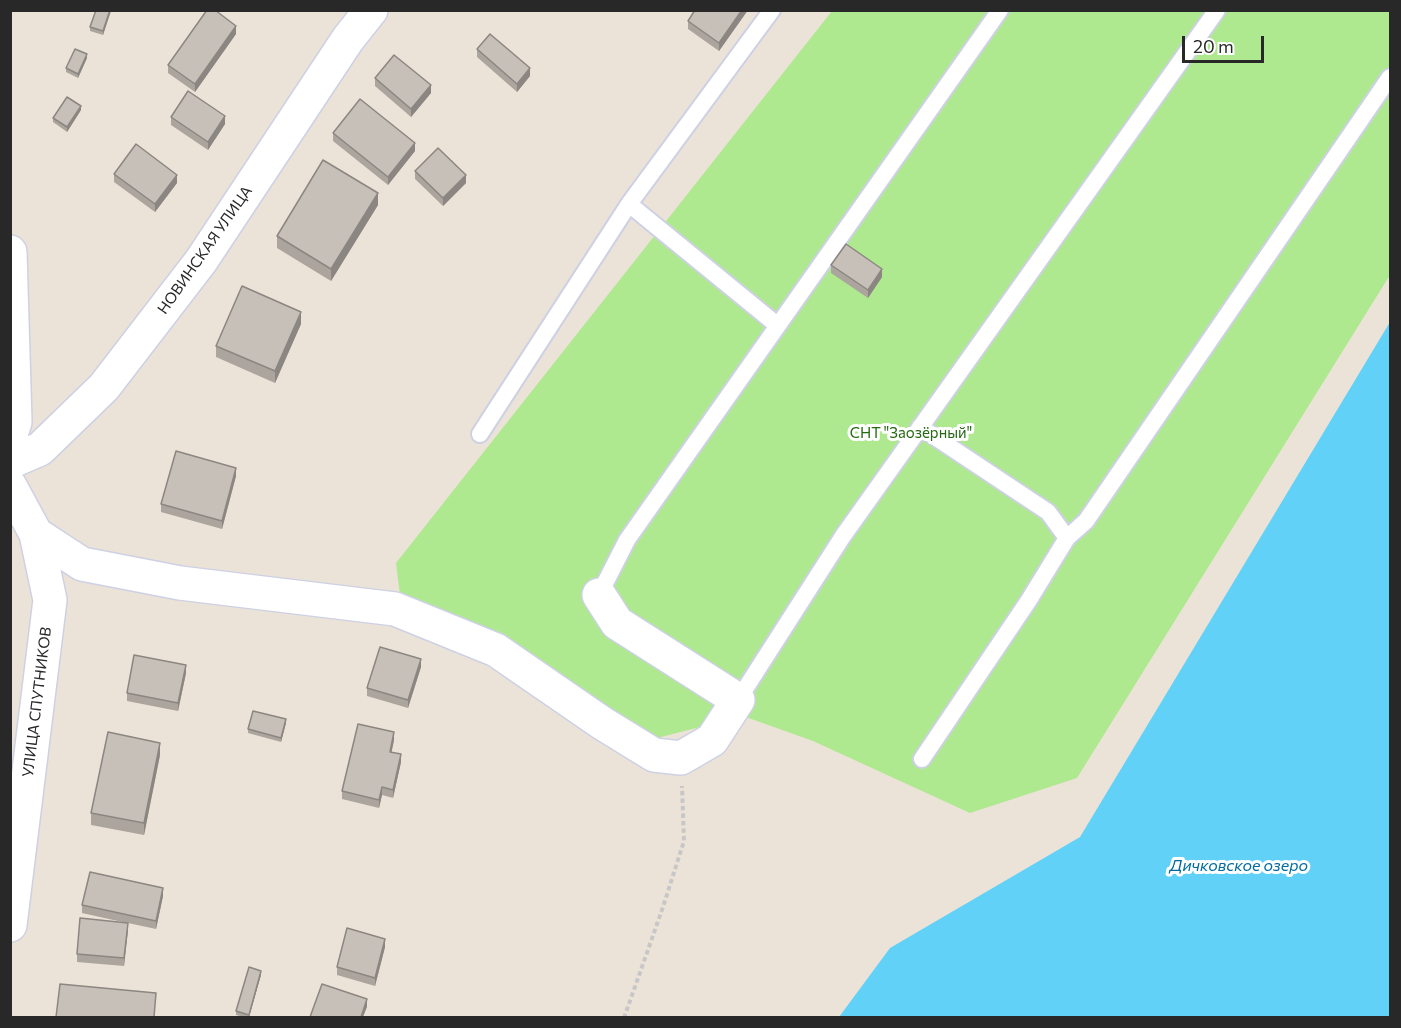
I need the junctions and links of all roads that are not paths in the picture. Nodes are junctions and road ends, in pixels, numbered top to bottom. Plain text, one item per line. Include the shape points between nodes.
1 (371, 10) edge
2 (772, 10) edge
3 (1000, 10) edge
4 (1217, 10) edge
5 (1390, 77) edge
6 (629, 204) junction
7 (10, 252) edge
8 (777, 325) junction
9 (920, 427) junction
10 (480, 435) dead end
11 (10, 437) edge
12 (10, 462) edge
13 (10, 486) edge
14 (36, 534) junction
15 (1067, 538) junction
16 (599, 595) joint
17 (738, 700) junction
18 (922, 759) dead end
19 (10, 925) edge

1 - 12 street, НОВИНСКАЯ УЛИЦА via 201,261 104,387 40,448
2 - 6 lane
3 - 8 lane
4 - 9 lane
5 - 15 lane via 1086,521
6 - 8 lane
6 - 10 lane
7 - 11 street via 15,422
8 - 16 lane via 627,540
9 - 15 lane via 1048,512
9 - 17 lane via 843,536
13 - 14 street, УЛИЦА СПУТНИКОВ
14 - 17 street via 82,564 180,583 394,609 496,650 654,755 681,758 712,740
14 - 19 street, УЛИЦА СПУТНИКОВ via 50,600
15 - 18 lane
16 - 17 street via 617,623

